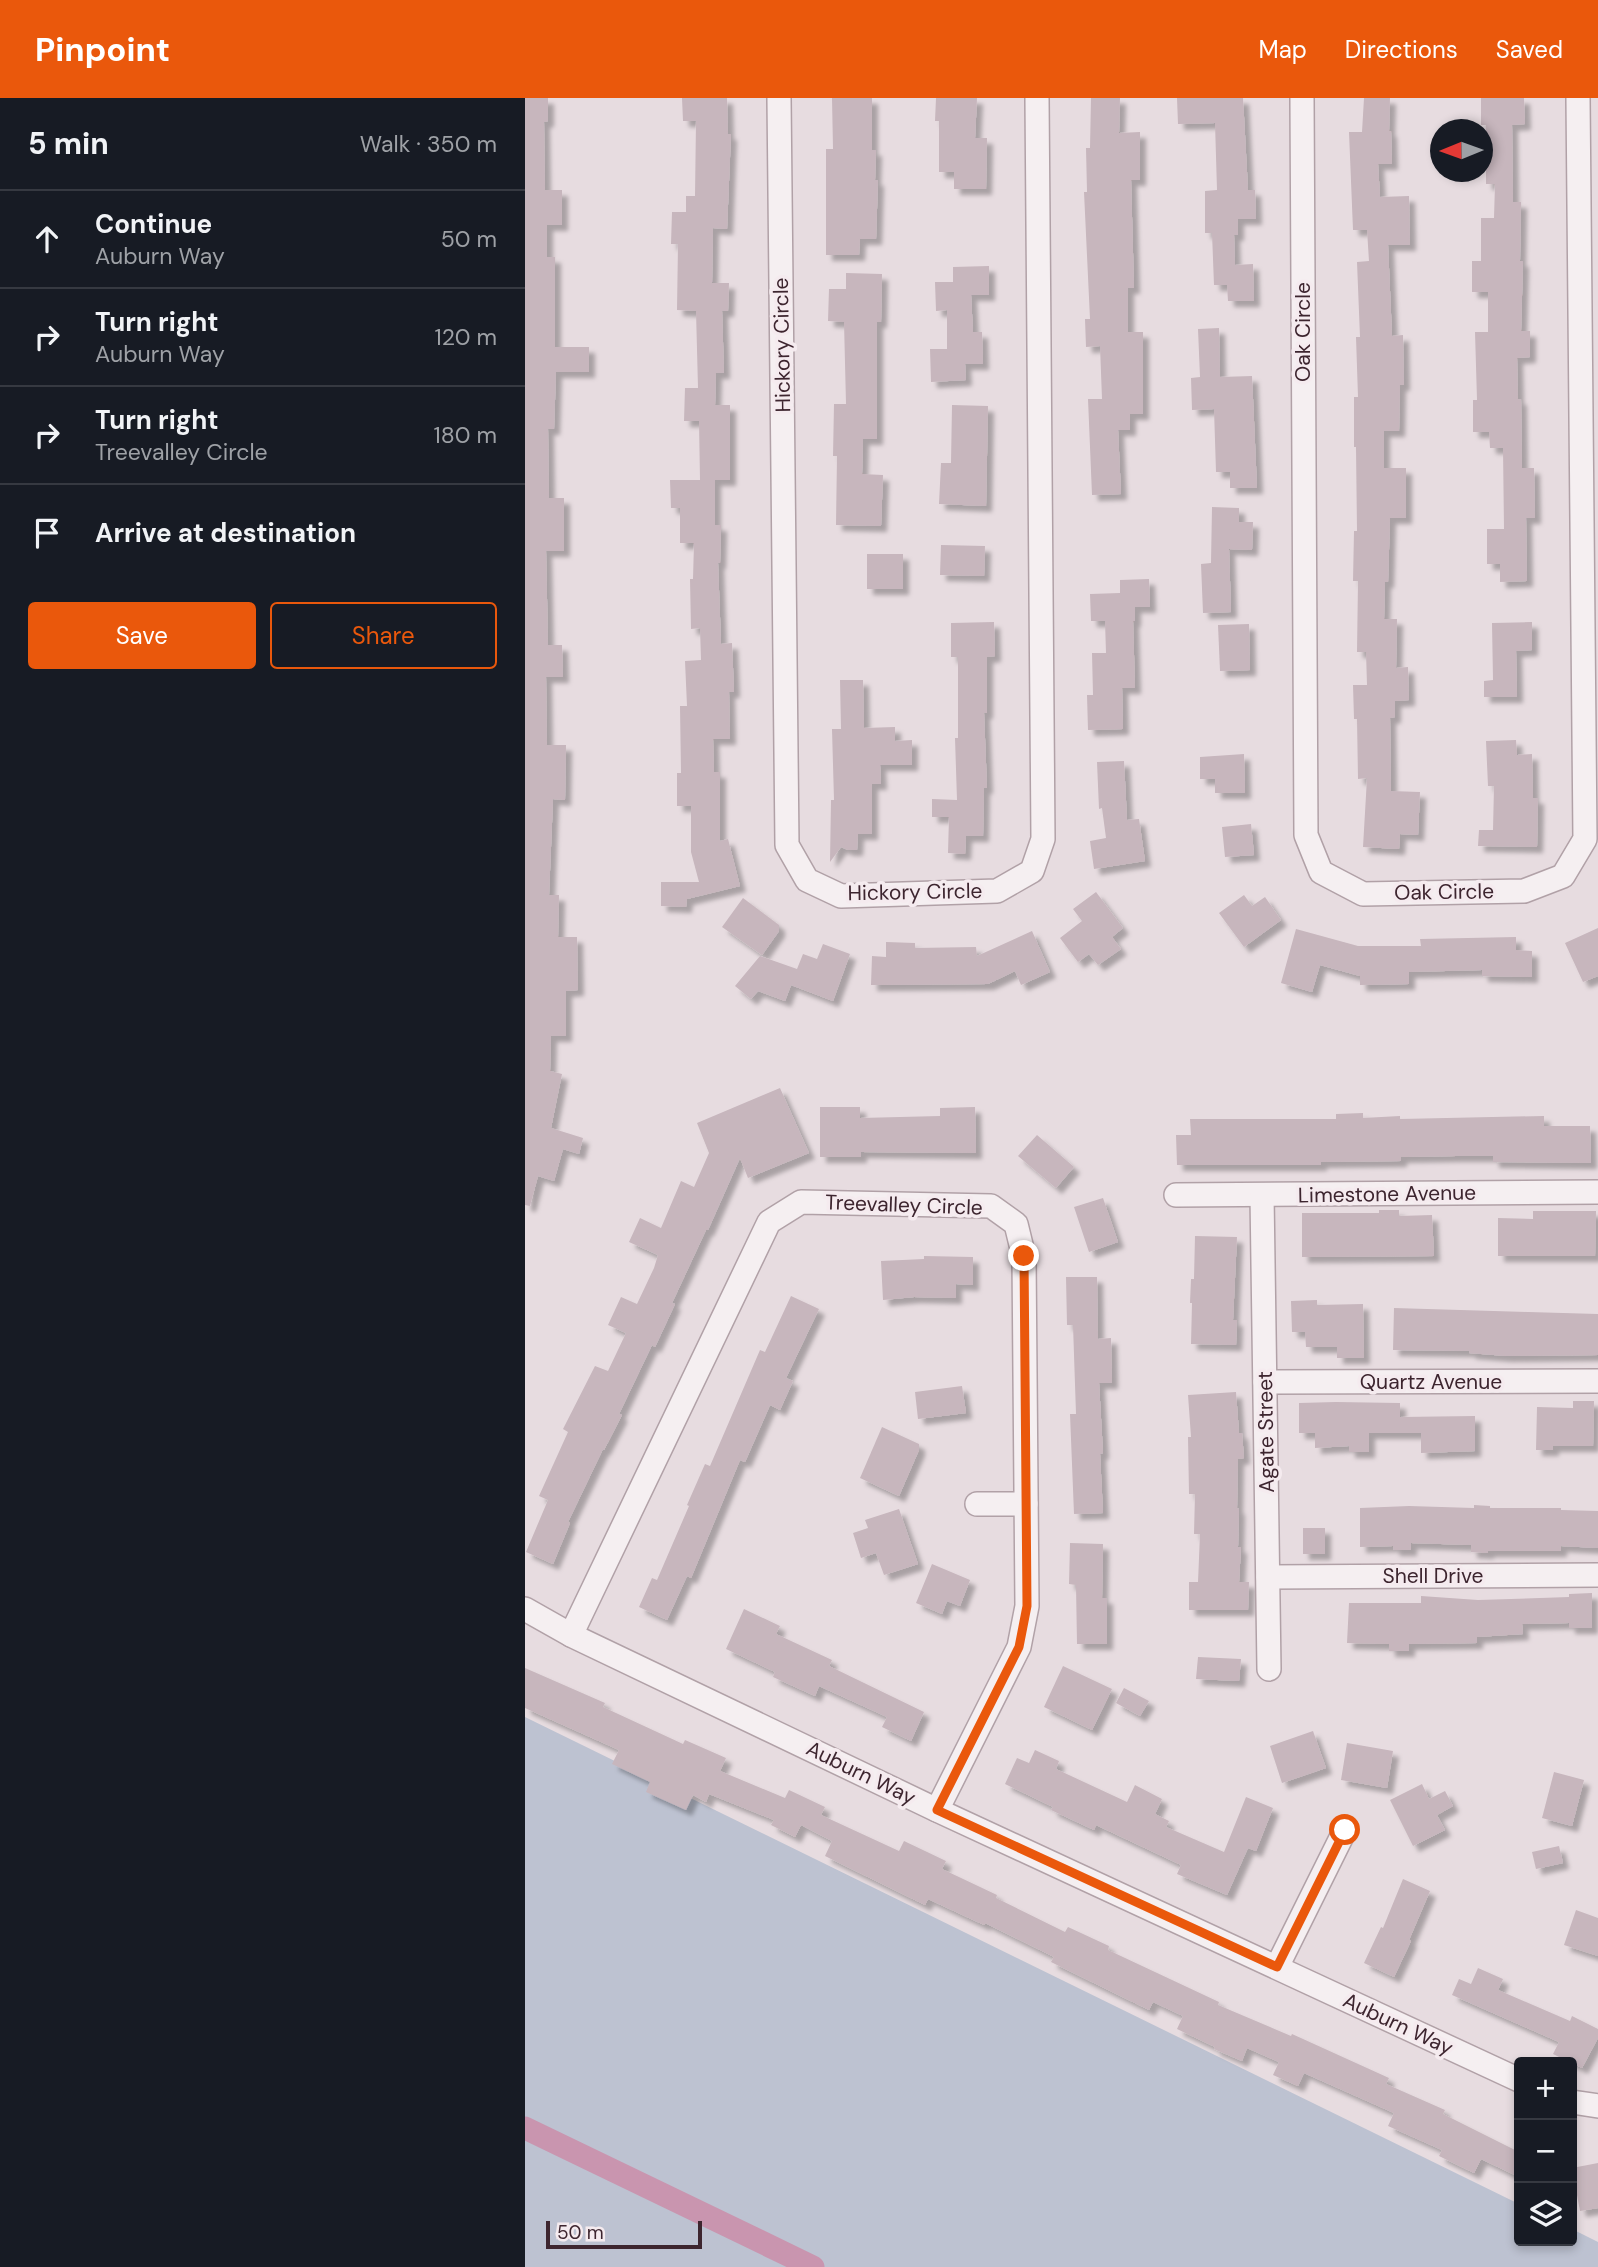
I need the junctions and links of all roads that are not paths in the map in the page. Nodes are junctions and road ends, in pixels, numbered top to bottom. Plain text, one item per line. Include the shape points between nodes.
1 (779, 98) edge
2 (1037, 98) edge
3 (1302, 98) edge
4 (1578, 98) edge
5 (1598, 1192) edge
6 (1176, 1195) dead end
7 (1262, 1195) junction
8 (1598, 1381) edge
9 (1265, 1382) junction
10 (977, 1504) dead end
11 (1026, 1504) junction
12 (1598, 1575) edge
13 (1268, 1577) junction
14 (525, 1609) edge
15 (571, 1635) junction
16 (1269, 1669) dead end
17 (937, 1810) junction
18 (1345, 1830) dead end
19 (1277, 1967) junction
20 (1514, 2078) edge
21 (1577, 2103) edge
22 (1598, 2106) edge

1 - 2 street, Hickory Circle via 787,845 807,880 841,896 996,891 1032,871 1043,839
3 - 4 street, Oak Circle via 1306,835 1321,872 1363,894 1524,891 1563,877 1585,839
5 - 7 street, Limestone Avenue
6 - 7 street, Limestone Avenue
7 - 9 street, Agate Street
8 - 9 street, Quartz Avenue
9 - 13 street, Agate Street
10 - 11 street
11 - 15 street, Treevalley Circle via 1024,1256 1016,1224 991,1206 801,1202 769,1222
11 - 17 street, Treevalley Circle via 1027,1606 1019,1647
12 - 13 street, Shell Drive
13 - 16 street, Agate Street
14 - 15 street, Auburn Way
15 - 17 street, Auburn Way
17 - 19 street, Auburn Way
18 - 19 street
19 - 20 street, Auburn Way
21 - 22 street

